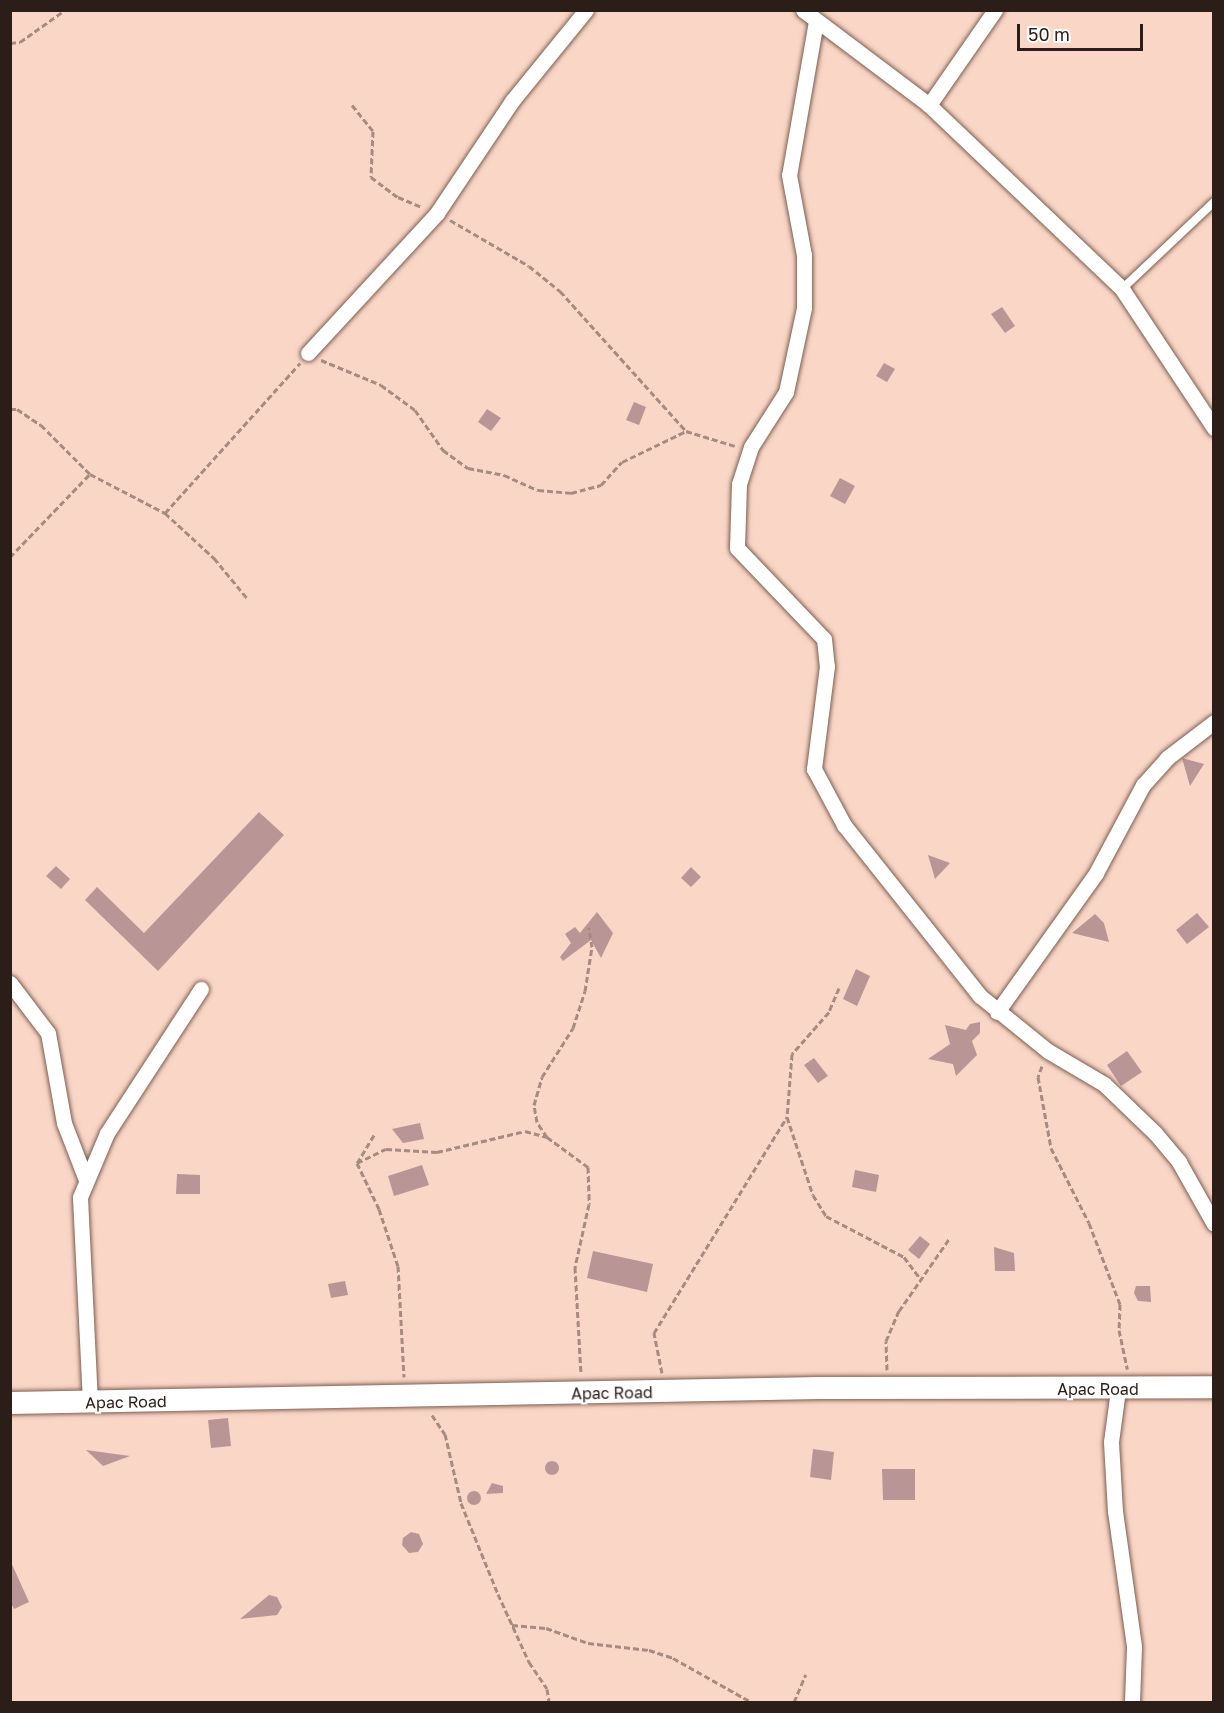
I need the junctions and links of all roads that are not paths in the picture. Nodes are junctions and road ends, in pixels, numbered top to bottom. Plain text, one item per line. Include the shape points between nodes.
1 (586, 10) edge
2 (803, 10) edge
3 (995, 10) edge
4 (816, 21) junction
5 (929, 105) junction
6 (1214, 202) edge
7 (1122, 289) junction
8 (308, 353) road end
9 (1214, 428) edge
10 (1214, 722) edge
11 (10, 984) edge
12 (201, 989) dead end
13 (997, 1012) junction
14 (86, 1180) junction
15 (1214, 1224) edge
16 (1214, 1388) edge
17 (1124, 1389) junction
18 (90, 1402) junction
19 (10, 1403) edge
20 (1132, 1702) edge

1 - 8 street via 512,101 437,213
2 - 4 street
3 - 5 street
4 - 5 street
4 - 13 street via 789,175 804,255 804,308 786,392 751,447 738,484 735,541 742,555 824,639 827,666 814,769 821,787 844,825
5 - 7 street
6 - 7 lane
7 - 9 street
10 - 13 street via 1167,758 1143,785 1096,873
11 - 14 street via 48,1032 64,1123
12 - 14 street via 107,1133
13 - 15 street via 1048,1051 1104,1084 1155,1132 1179,1162
14 - 18 street via 80,1197
16 - 17 main road, Apac Road
17 - 18 main road, Apac Road
17 - 20 street via 1111,1442 1115,1511 1134,1647
18 - 19 main road, Apac Road

